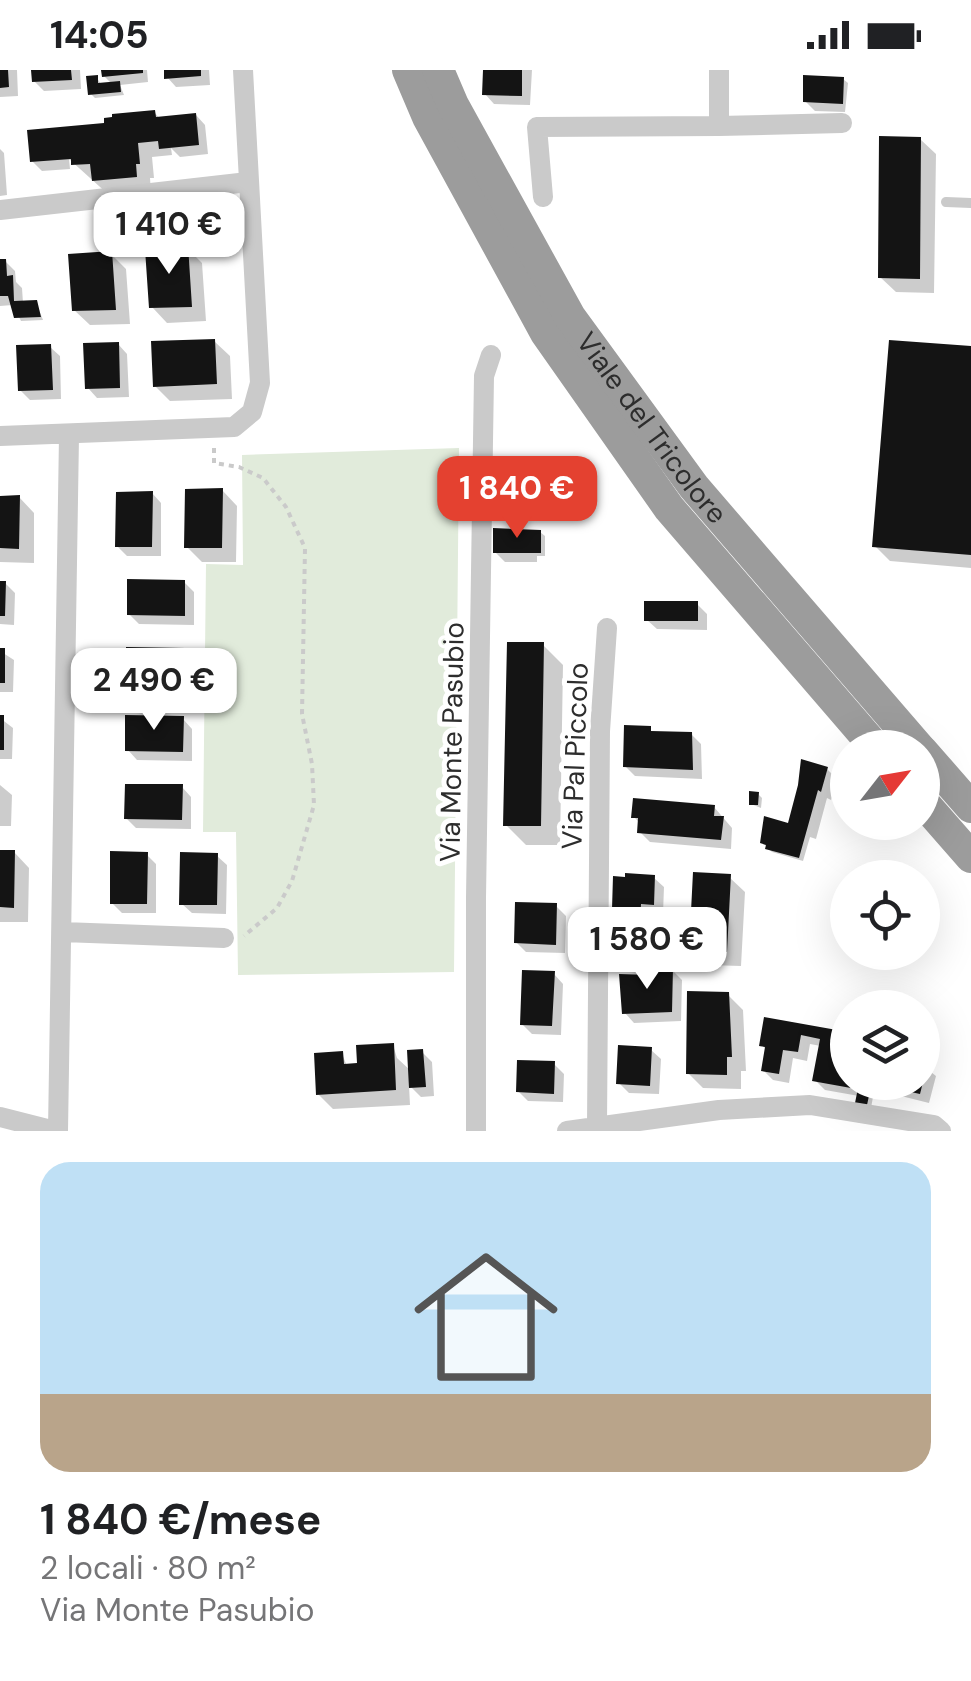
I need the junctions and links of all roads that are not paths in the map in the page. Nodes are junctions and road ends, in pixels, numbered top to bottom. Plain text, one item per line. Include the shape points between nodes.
1 (243, 70) edge
2 (408, 70) edge
3 (438, 70) edge
4 (718, 70) edge
5 (842, 123) dead end
6 (719, 126) junction
7 (248, 182) junction
8 (543, 197) dead end
9 (946, 202) dead end
10 (971, 203) edge
11 (0, 210) edge
12 (491, 355) dead end
13 (0, 436) edge
14 (69, 436) junction
15 (607, 628) dead end
16 (860, 730) edge
17 (904, 730) edge
18 (940, 772) edge
19 (971, 808) edge
20 (940, 822) edge
21 (971, 858) edge
22 (63, 932) junction
23 (224, 938) road end
24 (0, 1117) edge
25 (602, 1126) edge
26 (57, 1131) edge
27 (476, 1131) edge
28 (567, 1131) edge
29 (941, 1131) edge

1 - 7 street
2 - 16 highway, Viale del Tricolore via 546,332 669,508
3 - 17 highway, Viale del Tricolore via 582,332 694,487
4 - 6 street
5 - 6 street
6 - 8 street via 538,126
7 - 11 street
7 - 14 street via 260,384 252,412 234,427
9 - 10 lane
12 - 27 street, Via Monte Pasubio via 484,376
13 - 14 street
14 - 22 street
15 - 25 street, Via Pal Piccolo via 600,731
18 - 19 highway, Viale del Tricolore
20 - 21 highway
22 - 23 street
22 - 26 street
24 - 26 street
25 - 28 street
25 - 29 street via 810,1105

